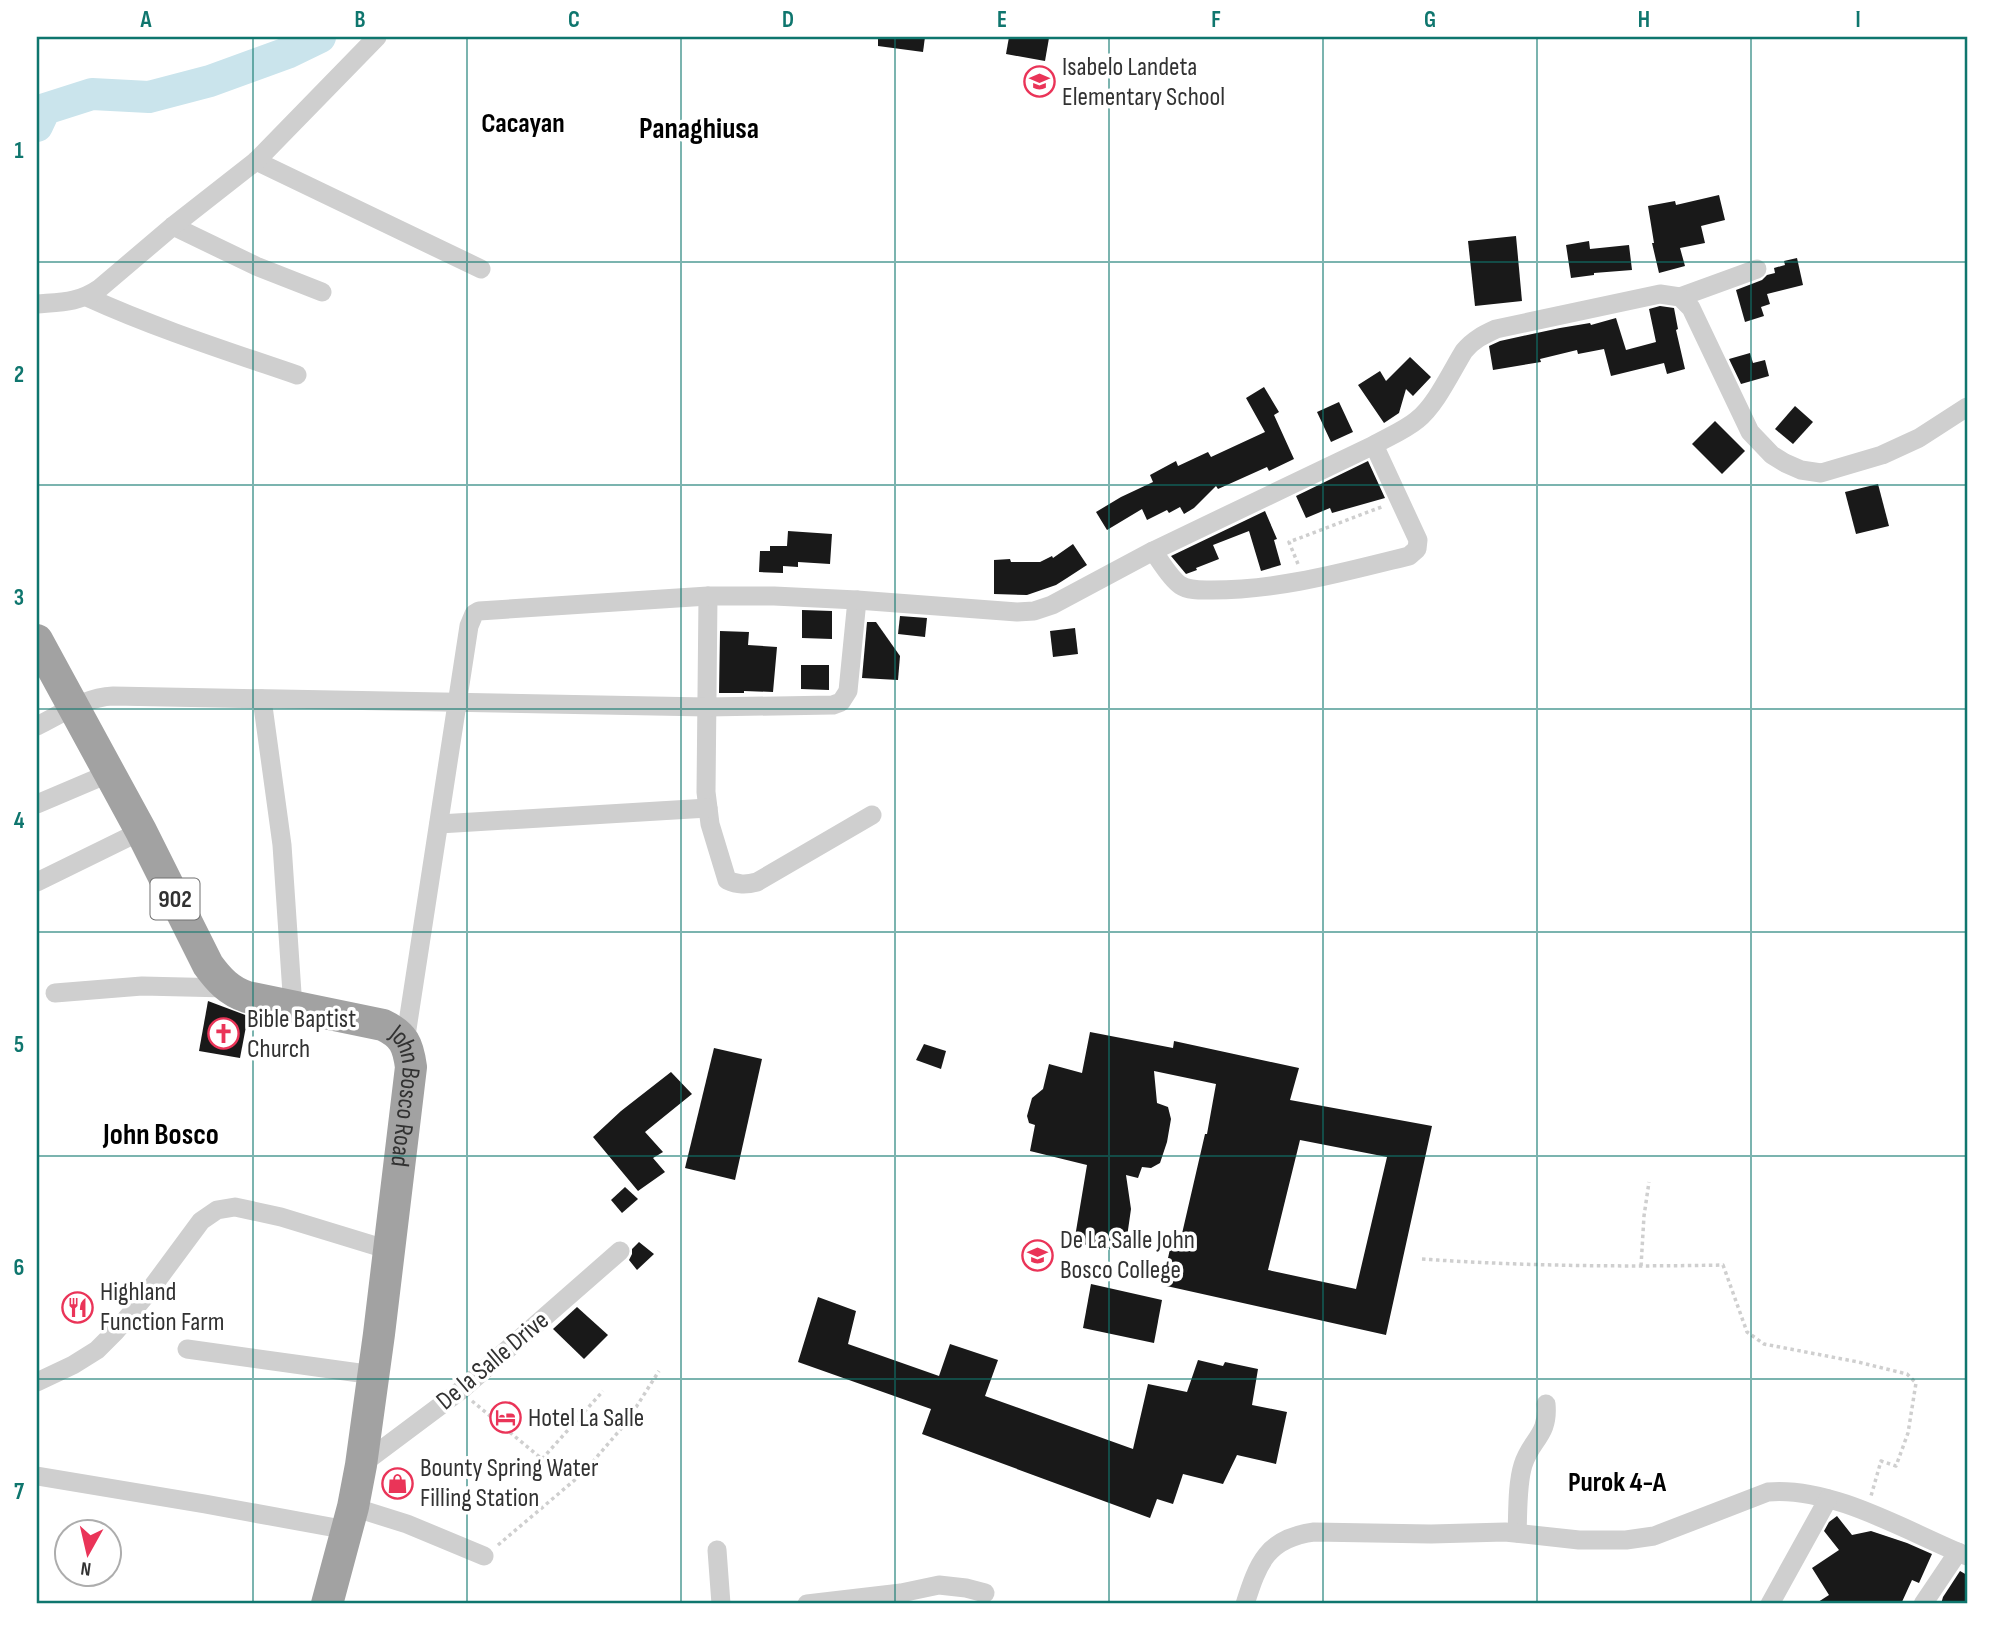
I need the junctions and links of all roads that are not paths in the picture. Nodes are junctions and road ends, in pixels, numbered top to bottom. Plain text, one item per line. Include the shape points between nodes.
1 (377, 37) edge
2 (256, 161) junction
3 (173, 226) junction
4 (481, 269) dead end
5 (1756, 269) dead end
6 (322, 292) dead end
7 (87, 297) junction
8 (1680, 297) junction
9 (37, 304) edge
10 (297, 375) dead end
11 (1967, 407) edge
12 (1374, 445) junction
13 (1153, 551) junction
14 (708, 596) junction
15 (857, 600) junction
16 (37, 640) edge
17 (262, 699) junction
18 (458, 702) junction
19 (707, 707) junction
20 (74, 708) junction
21 (37, 726) edge
22 (110, 773) junction
23 (37, 804) edge
24 (708, 808) junction
25 (872, 815) dead end
26 (439, 824) junction
27 (141, 831) junction
28 (37, 881) edge
29 (227, 988) junction
30 (55, 993) dead end
31 (293, 1008) junction
32 (405, 1042) junction
33 (389, 1250) junction
34 (620, 1251) dead end
35 (187, 1349) dead end
36 (374, 1375) junction
37 (37, 1382) edge
38 (1546, 1404) dead end
39 (361, 1465) junction
40 (37, 1476) edge
41 (1828, 1499) junction
42 (350, 1518) junction
43 (1517, 1533) junction
44 (718, 1550) dead end
45 (1963, 1554) edge
46 (484, 1556) road end
47 (985, 1593) dead end
48 (327, 1604) edge
49 (721, 1604) edge
50 (807, 1604) edge
51 (1245, 1604) edge
52 (1770, 1604) edge
53 (1923, 1604) edge

1 - 2 street
2 - 3 street
2 - 4 street
3 - 6 street
3 - 7 street
5 - 8 street
7 - 9 street
7 - 10 street
8 - 11 street via 1691,308 1750,432 1785,464 1812,473 1846,466 1899,448
8 - 12 street via 1660,294 1480,336 1464,351 1417,421
12 - 13 street
12 - 13 street via 1418,540 1415,554 1306,582 1235,590 1179,585
13 - 15 street via 1052,606 1034,611
14 - 15 street
14 - 18 street via 479,611 469,626
14 - 19 street
15 - 19 street via 848,691 841,702
16 - 20 highway, 902
17 - 18 street
17 - 20 street via 101,696
17 - 31 street via 282,845
18 - 19 street
18 - 26 street
19 - 24 street
20 - 21 street
20 - 22 highway, 902
22 - 23 street
22 - 27 highway, 902
24 - 25 street via 727,880 736,884 757,882
24 - 26 street
26 - 32 street
27 - 28 street
27 - 29 highway, 902 via 208,965
29 - 30 street via 142,986
29 - 31 highway, John Bosco Road
31 - 32 highway, John Bosco Road via 383,1025
32 - 33 highway, John Bosco Road via 411,1067
33 - 36 highway, John Bosco Road
33 - 37 street via 281,1217 235,1207 217,1210 201,1222 117,1331 97,1350
34 - 39 street, De la Salle Drive via 460,1391
35 - 36 street
36 - 39 highway, John Bosco Road
38 - 43 street via 1544,1428 1522,1465
39 - 42 highway, John Bosco Road
40 - 42 street via 205,1504
41 - 43 street via 1768,1492 1661,1533 1626,1540
41 - 45 street
41 - 52 street
42 - 46 street via 407,1524
42 - 48 highway, John Bosco Road
43 - 51 street via 1302,1534 1280,1542 1264,1557
44 - 49 street
45 - 53 street
47 - 50 street via 939,1585

